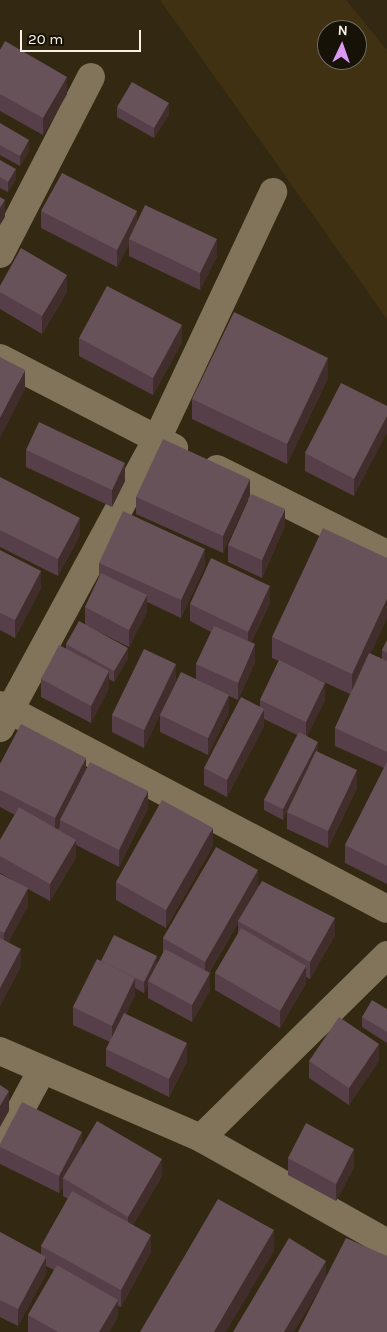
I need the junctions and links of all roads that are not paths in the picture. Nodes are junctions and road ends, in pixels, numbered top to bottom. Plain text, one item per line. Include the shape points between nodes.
1 (91, 78) dead end
2 (273, 192) dead end
3 (0, 254) edge
4 (0, 358) edge
5 (157, 439) junction
6 (387, 554) edge
7 (3, 714) edge
8 (387, 909) edge
9 (387, 954) edge
10 (0, 1051) edge
11 (42, 1070) junction
12 (201, 1138) junction
13 (0, 1148) edge
14 (387, 1243) edge

1 - 3 street
2 - 5 street
4 - 5 street
5 - 6 street
5 - 7 street
7 - 8 street
9 - 12 street
10 - 11 street
11 - 12 street
11 - 13 street
12 - 14 street

